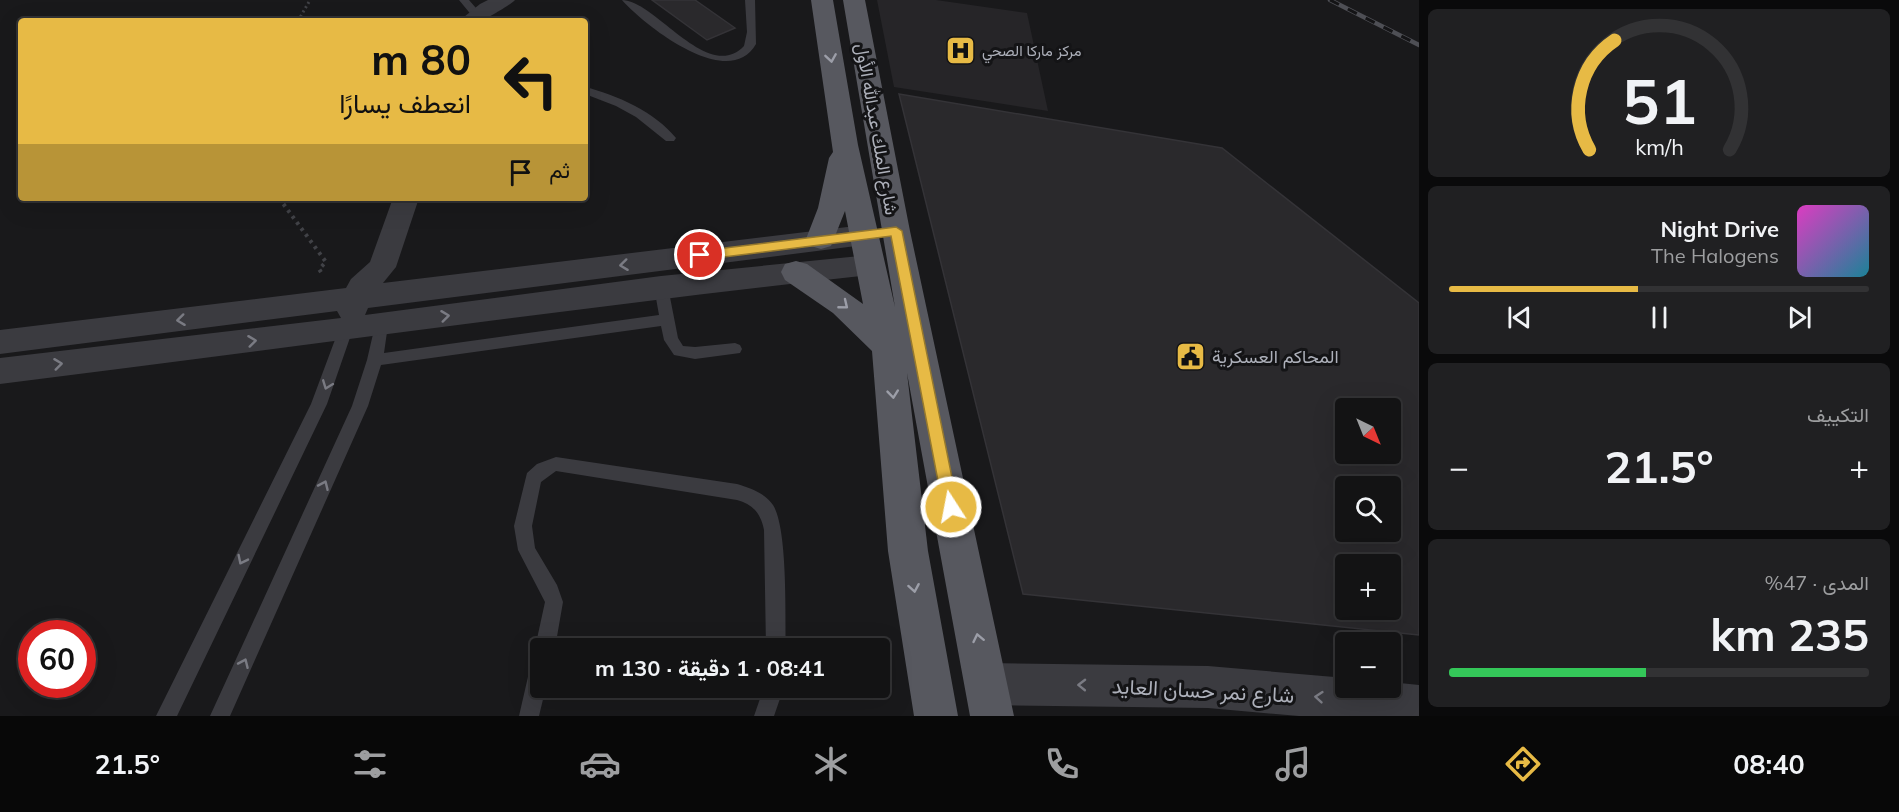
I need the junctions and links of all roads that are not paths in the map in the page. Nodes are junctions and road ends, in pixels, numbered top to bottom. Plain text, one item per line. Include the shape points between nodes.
1 (505, 0) edge
2 (627, 0) edge
3 (750, 0) edge
4 (822, 0) edge
5 (854, 0) edge
6 (470, 12) edge
7 (588, 91) edge
8 (670, 138) dead end
9 (845, 145) junction
10 (405, 201) edge
11 (821, 240) junction
12 (883, 249) junction
13 (796, 272) junction
14 (659, 274) junction
15 (385, 281) junction
16 (347, 310) junction
17 (667, 320) junction
18 (381, 325) junction
19 (0, 342) edge
20 (888, 346) junction
21 (735, 349) dead end
22 (375, 360) junction
23 (0, 370) edge
24 (546, 638) edge
25 (776, 638) edge
26 (533, 698) edge
27 (770, 698) edge
28 (990, 700) edge
29 (1419, 706) edge
30 (166, 716) edge
31 (219, 716) edge
32 (529, 716) edge
33 (764, 716) edge
34 (936, 716) edge

1 - 6 street
2 - 3 lane via 692,48 717,59 739,56 751,43
4 -> 9 main road, شارع الملك عبدالله الأول
5 - 12 main road, شارع الملك عبدالله الأول
7 - 8 lane via 631,107
9 - 11 main road
9 - 12 main road, شارع الملك عبدالله الأول
10 - 15 street
11 - 12 street
11 - 14 street
12 - 13 street
12 - 20 main road, شارع الملك عبدالله الأول
28 -> 12 main road, شارع الملك عبدالله الأول
13 - 14 street
13 -> 20 main road via 844,305
14 -> 15 street
14 - 17 lane
18 -> 14 street
15 - 16 street via 365,282
15 - 18 street
16 - 18 street
16 -> 19 street
23 -> 16 street
16 -> 30 lane via 319,404
17 - 21 lane via 671,340 679,351
17 - 22 lane
18 - 22 lane
20 -> 34 main road, شارع الملك عبدالله الأول via 908,551
31 -> 22 lane via 360,406
24 - 25 lane via 554,602 527,550 523,526 533,478 556,464 752,495 771,516
26 - 32 lane
27 - 33 lane
29 -> 28 street, شارع نمر حسان العايد via 1208,687

